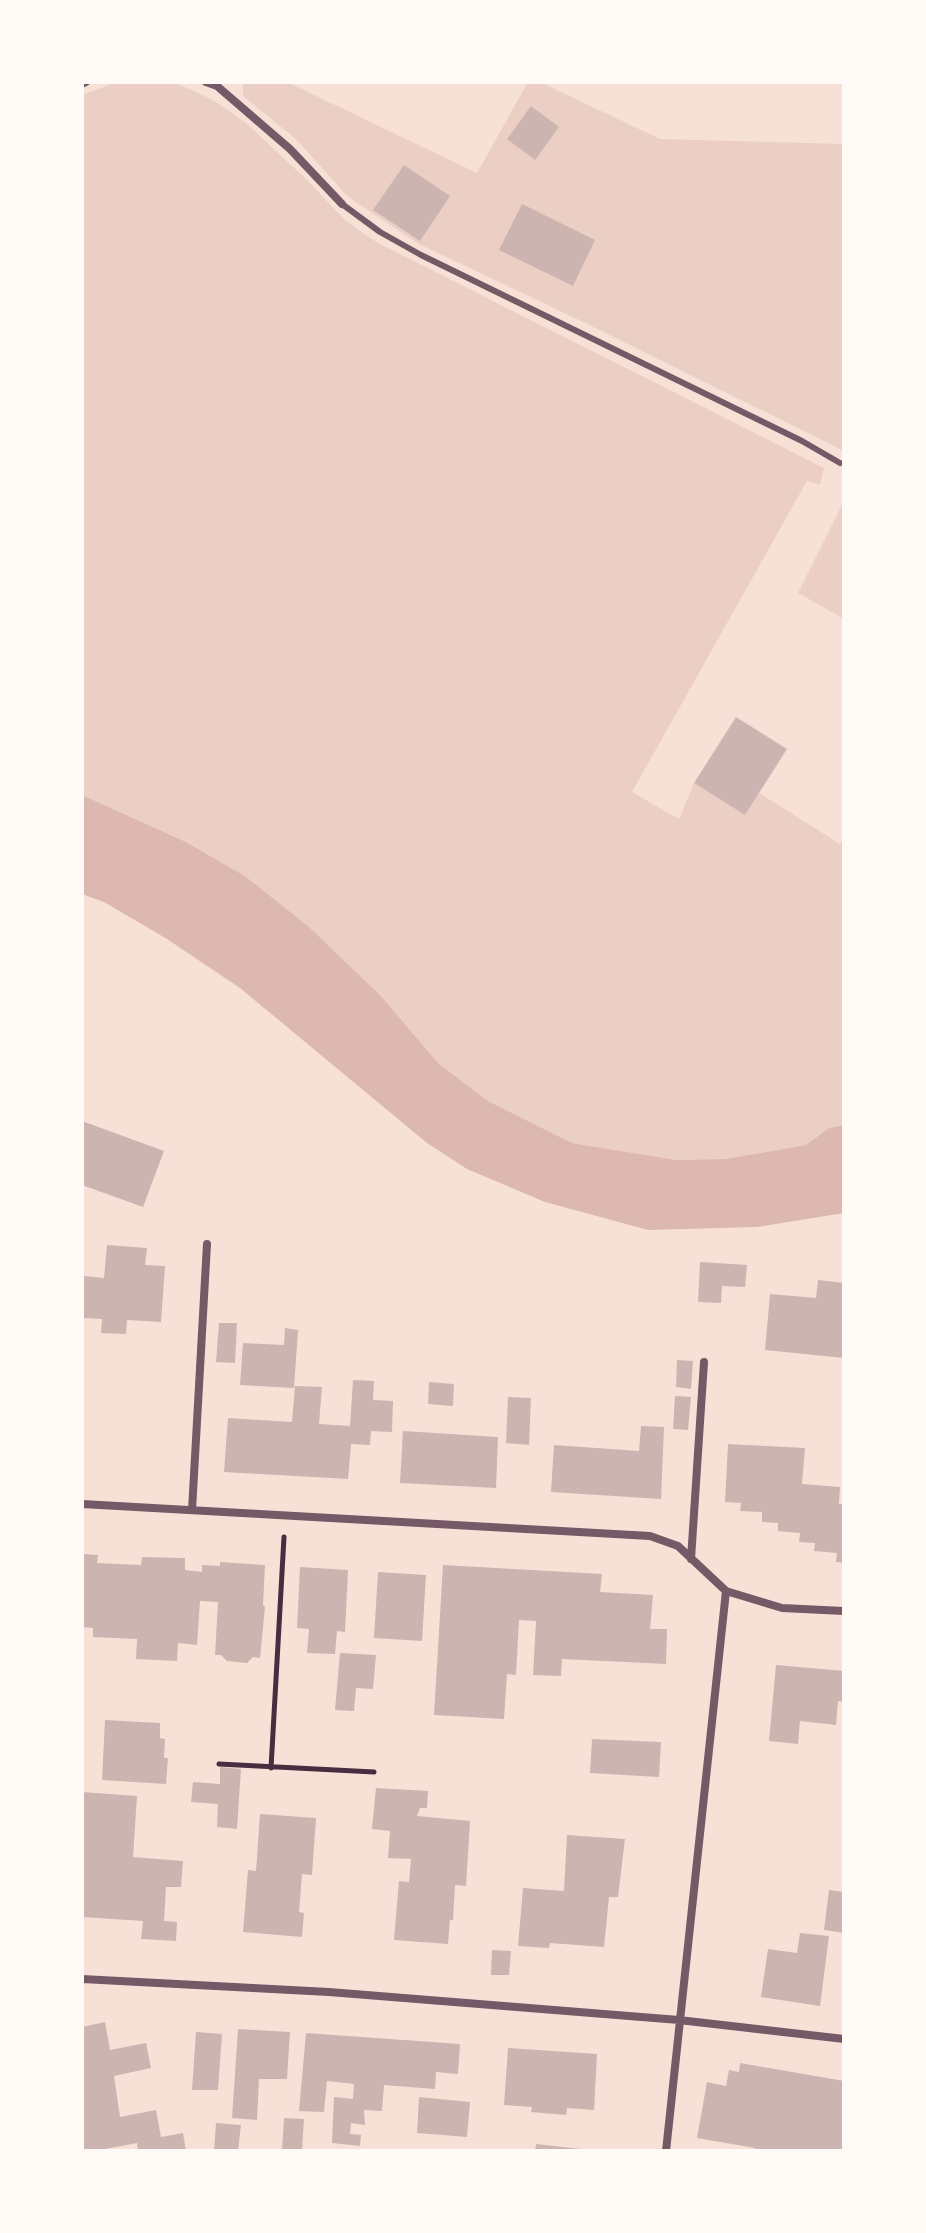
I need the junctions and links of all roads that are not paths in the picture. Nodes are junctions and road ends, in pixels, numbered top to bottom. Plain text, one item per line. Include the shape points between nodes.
1 (206, 82) edge
2 (218, 84) edge
3 (342, 204) joint
4 (840, 463) dead end
5 (207, 1244) dead end
6 (704, 1362) dead end
7 (82, 1504) edge
8 (192, 1510) junction
9 (691, 1559) junction
10 (726, 1591) junction
11 (844, 1611) edge
12 (82, 1979) edge
13 (679, 2020) junction
14 (844, 2039) edge
15 (666, 2151) edge

1 - 2 street
2 - 3 street
3 - 4 lane via 421,255
5 - 8 street
6 - 9 street
7 - 8 street
8 - 9 street via 650,1536 678,1546
9 - 10 street
10 - 11 street via 782,1608
10 - 13 street
12 - 13 street
13 - 14 street
13 - 15 street

